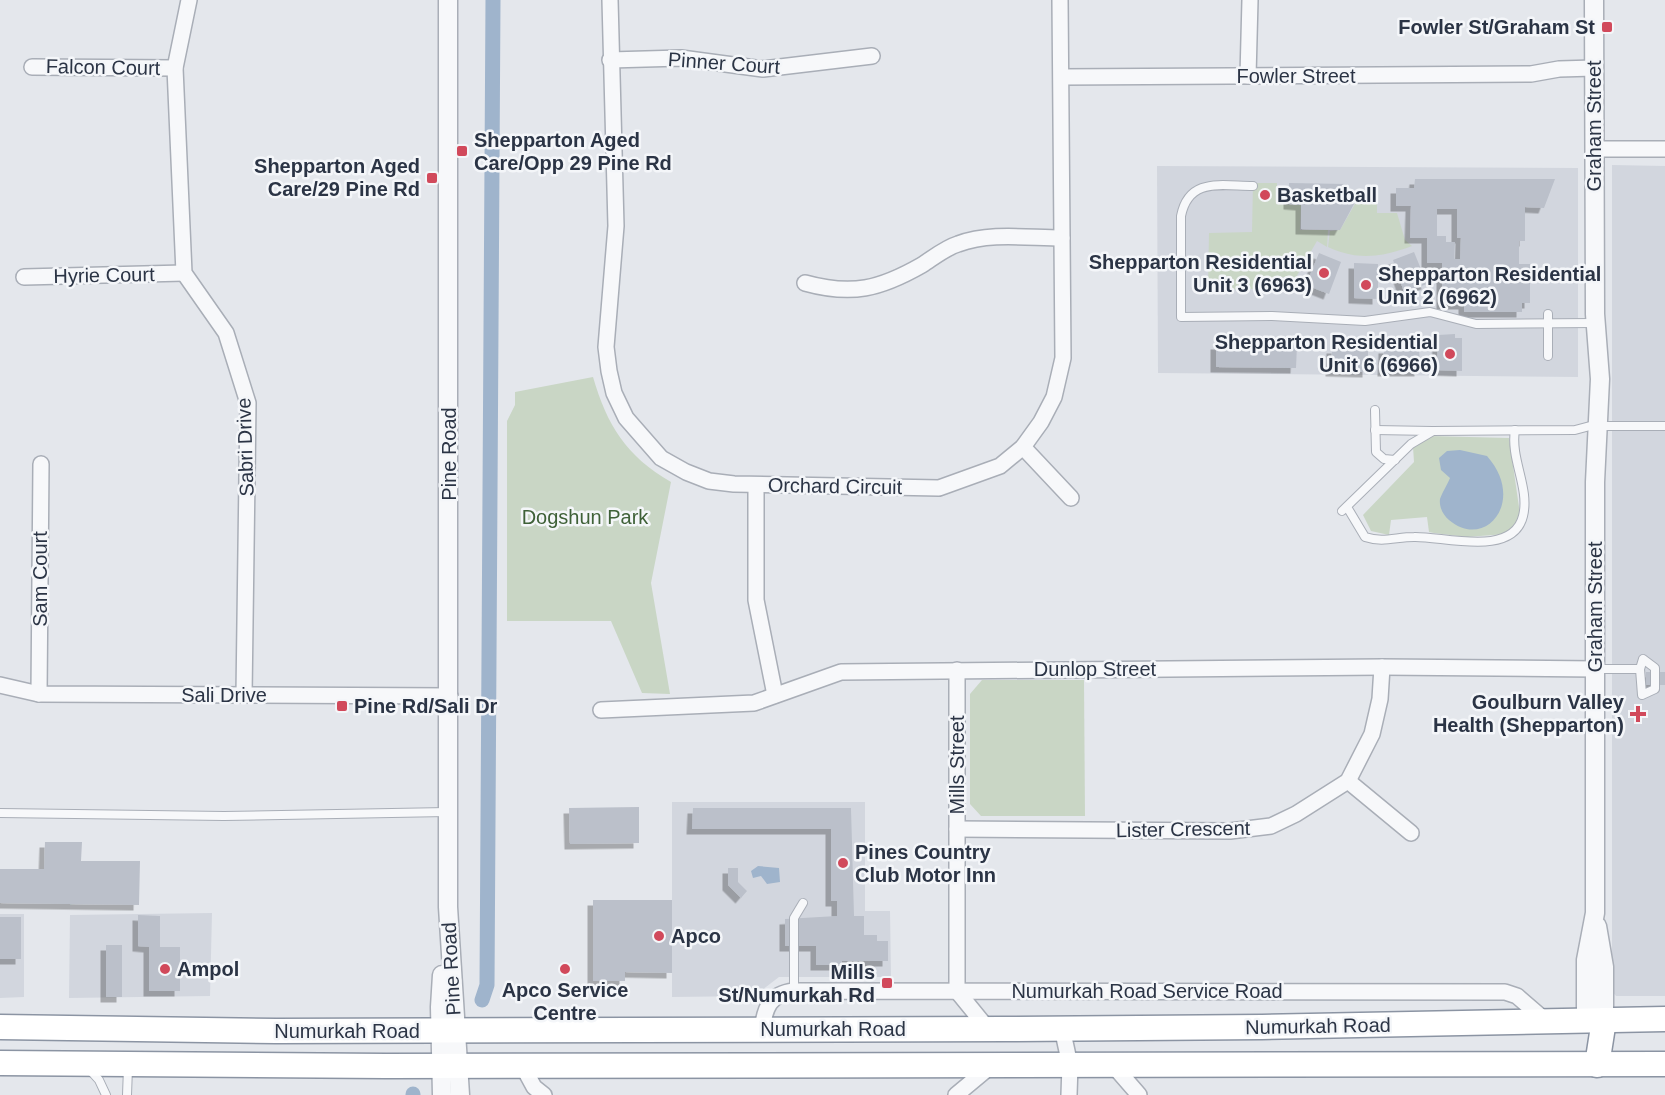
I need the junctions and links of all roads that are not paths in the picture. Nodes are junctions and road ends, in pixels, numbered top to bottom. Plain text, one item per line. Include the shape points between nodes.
1 (189, 0) edge
2 (448, 0) edge
3 (610, 0) edge
4 (1060, 0) edge
5 (1250, 0) edge
6 (1594, 0) edge
7 (872, 56) dead end
8 (610, 60) junction
9 (32, 66) dead end
10 (175, 68) junction
11 (1594, 73) junction
12 (1248, 76) junction
13 (1062, 77) junction
14 (1594, 149) junction
15 (1665, 149) edge
16 (1253, 186) dead end
17 (1062, 238) junction
18 (184, 273) junction
19 (24, 277) dead end
20 (805, 283) dead end
21 (1548, 314) dead end
22 (1595, 323) junction
23 (1548, 324) junction
24 (1548, 356) dead end
25 (1375, 410) dead end
26 (1595, 426) junction
27 (1665, 426) edge
28 (1375, 430) junction
29 (1515, 430) junction
30 (1433, 431) junction
31 (1023, 447) junction
32 (1395, 460) junction
33 (41, 464) dead end
34 (756, 485) junction
35 (1071, 498) dead end
36 (1382, 667) junction
37 (1595, 669) junction
38 (1640, 669) dead end
39 (957, 670) junction
40 (0, 685) edge
41 (39, 694) junction
42 (244, 695) junction
43 (775, 695) junction
44 (450, 696) junction
45 (601, 710) dead end
46 (1348, 781) junction
47 (449, 812) junction
48 (0, 813) edge
49 (957, 829) junction
50 (1411, 833) dead end
51 (803, 903) dead end
52 (794, 991) junction
53 (957, 991) junction
54 (1665, 1019) edge
55 (1595, 1021) junction
56 (1547, 1022) junction
57 (0, 1027) edge
58 (87, 1027) junction
59 (1062, 1028) junction
60 (762, 1029) junction
61 (988, 1029) junction
62 (447, 1030) junction
63 (0, 1063) edge
64 (77, 1063) junction
65 (128, 1063) junction
66 (1665, 1064) edge
67 (522, 1065) junction
68 (992, 1065) junction
69 (1064, 1065) junction
70 (1113, 1065) junction
71 (1597, 1065) junction
72 (450, 1066) junction
73 (811, 1066) junction
74 (106, 1095) edge
75 (127, 1095) edge
76 (442, 1095) edge
77 (460, 1095) edge
78 (544, 1095) edge
79 (956, 1095) edge
80 (1059, 1095) edge
81 (1069, 1095) edge
82 (1139, 1095) edge

1 - 10 street
2 - 44 street, Pine Road
3 - 8 street, Orchard Circuit
4 - 13 street, Orchard Circuit
5 - 12 street
6 - 11 street, Graham Street
7 - 8 street, Pinner Court via 763,69 681,58
8 - 34 street, Orchard Circuit via 616,226 606,347 614,393 641,439 661,458 709,481
9 - 10 street, Falcon Court
10 - 18 street
11 - 12 street, Fowler Street via 1559,69 1531,74
11 - 14 street, Graham Street
12 - 13 street, Fowler Street
13 - 17 street, Orchard Circuit
14 - 15 street
14 - 22 street, Graham Street
16 - 23 lane via 1205,186 1192,191 1184,201 1181,316 1365,321 1430,312 1476,324
17 - 20 street via 986,237 957,244 905,275 872,288 828,290
17 - 31 street, Orchard Circuit via 1063,358 1054,397
18 - 19 street, Hyrie Court
18 - 42 street, Sabri Drive via 226,333 248,403
21 - 23 lane
22 - 23 lane
22 - 26 street, Graham Street
23 - 24 lane
25 - 28 lane
26 - 27 lane
26 - 29 lane
26 - 37 street, Graham Street
28 - 30 lane
28 - 32 lane via 1376,452 1384,459
29 - 30 lane
29 - 32 lane via 1523,518 1503,539 1467,542 1415,537 1376,541 1365,537 1345,509
30 - 32 lane
31 - 34 street, Orchard Circuit via 1000,466 939,488
31 - 35 street
33 - 41 street, Sam Court
34 - 43 street via 756,600
36 - 37 street, Dunlop Street
36 - 39 street, Dunlop Street
36 - 46 street via 1372,734
37 - 38 lane
37 - 55 street, Graham Street via 1595,913 1586,960
39 - 43 street, Dunlop Street via 841,672
39 - 49 street, Mills Street
40 - 41 street, Sali Drive
41 - 42 street, Sali Drive
42 - 44 street, Sali Drive
43 - 45 street, Dunlop Street via 754,703
44 - 47 street, Pine Road
46 - 49 street, Lister Crescent via 1271,826 1230,831
46 - 50 street
47 - 48 lane via 224,816
47 - 62 street, Pine Road
49 - 53 street, Mills Street
51 - 52 lane via 794,918
52 - 53 street, Numurkah Road Service Road
52 - 60 street, Numurkah Road Service Road via 770,1000
53 - 56 street, Numurkah Road Service Road via 1505,993 1517,996
53 - 61 street
54 - 55 highway, Numurkah Road
55 - 56 highway, Numurkah Road
55 - 71 highway
56 - 59 highway, Numurkah Road
57 - 58 highway, Numurkah Road
58 - 62 highway, Numurkah Road
58 - 65 highway via 120,1040 126,1048
59 - 61 highway, Numurkah Road
59 - 69 street
60 - 61 highway, Numurkah Road
60 - 62 highway, Numurkah Road
60 - 73 highway via 774,1043
62 - 72 street, Pine Road
63 - 64 highway, Numurkah Road
64 - 65 highway, Numurkah Road
64 - 74 lane via 95,1075
65 - 72 highway, Numurkah Road
65 - 75 lane
66 - 71 highway, Numurkah Road
67 - 72 highway, Numurkah Road
67 - 73 highway, Numurkah Road
67 - 78 street via 534,1087
68 - 69 highway, Numurkah Road
68 - 73 highway, Numurkah Road
68 - 79 street
69 - 70 highway, Numurkah Road
69 - 80 street
69 - 81 street
70 - 71 highway, Numurkah Road
70 - 82 street
72 - 76 street
72 - 77 street

